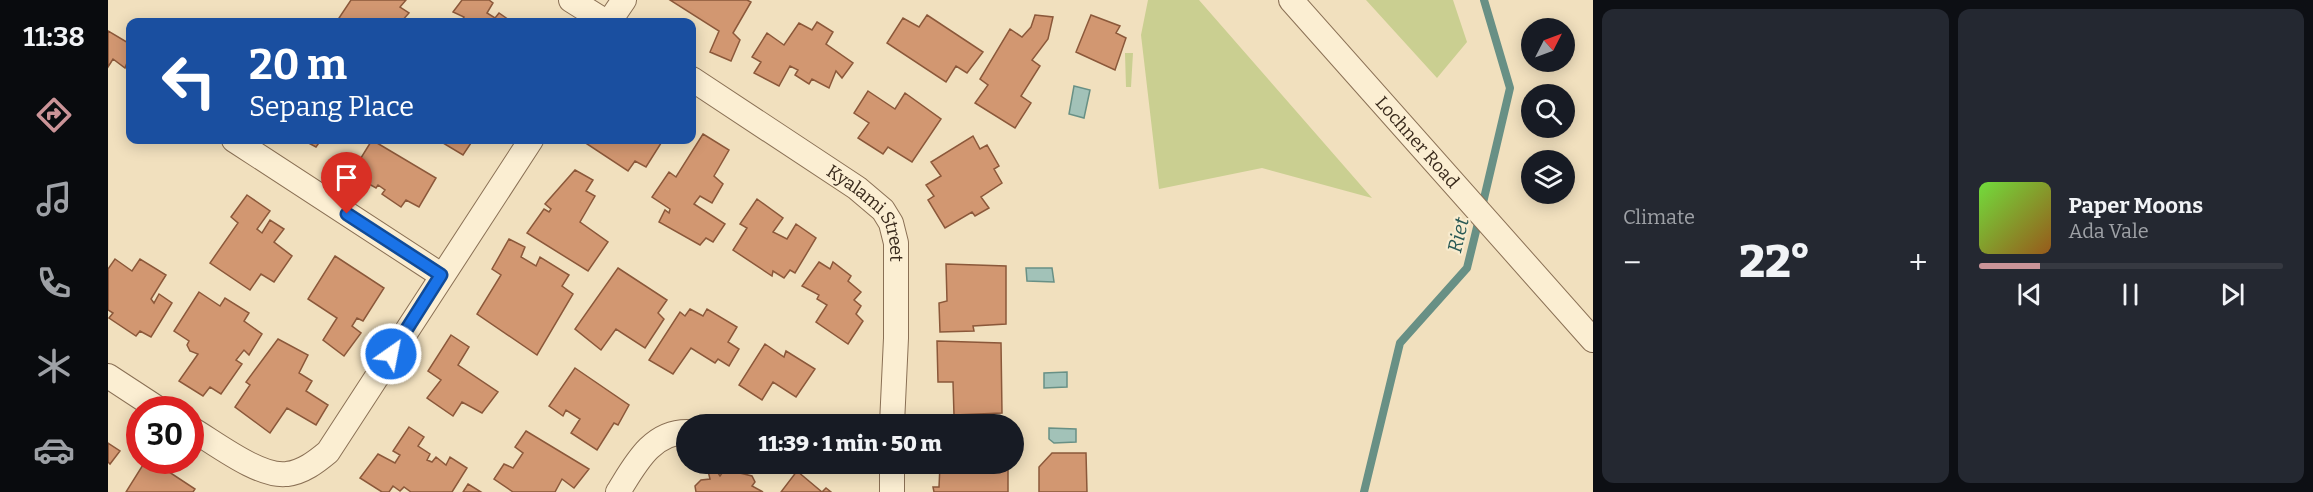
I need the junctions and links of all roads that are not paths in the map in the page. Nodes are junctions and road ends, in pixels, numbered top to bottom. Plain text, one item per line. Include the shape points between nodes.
1 (571, 0) edge
2 (624, 0) edge
3 (1291, 0) edge
4 (600, 18) edge
5 (610, 18) edge
6 (696, 82) edge
7 (240, 144) edge
8 (528, 144) edge
9 (441, 275) junction
10 (1593, 340) edge
11 (108, 376) edge
12 (139, 396) edge
13 (892, 414) edge
14 (676, 432) edge
15 (204, 436) edge
16 (892, 474) edge
17 (618, 492) edge
18 (892, 492) edge

1 - 4 street
2 - 5 street
3 - 10 street, Lochner Road
6 - 13 street, Kyalami Street via 858,188 874,200 891,223 897,275
7 - 9 street
8 - 9 street
9 - 15 street via 328,452 313,464 290,474 271,473
11 - 12 street
14 - 17 street via 652,445
16 - 18 street

